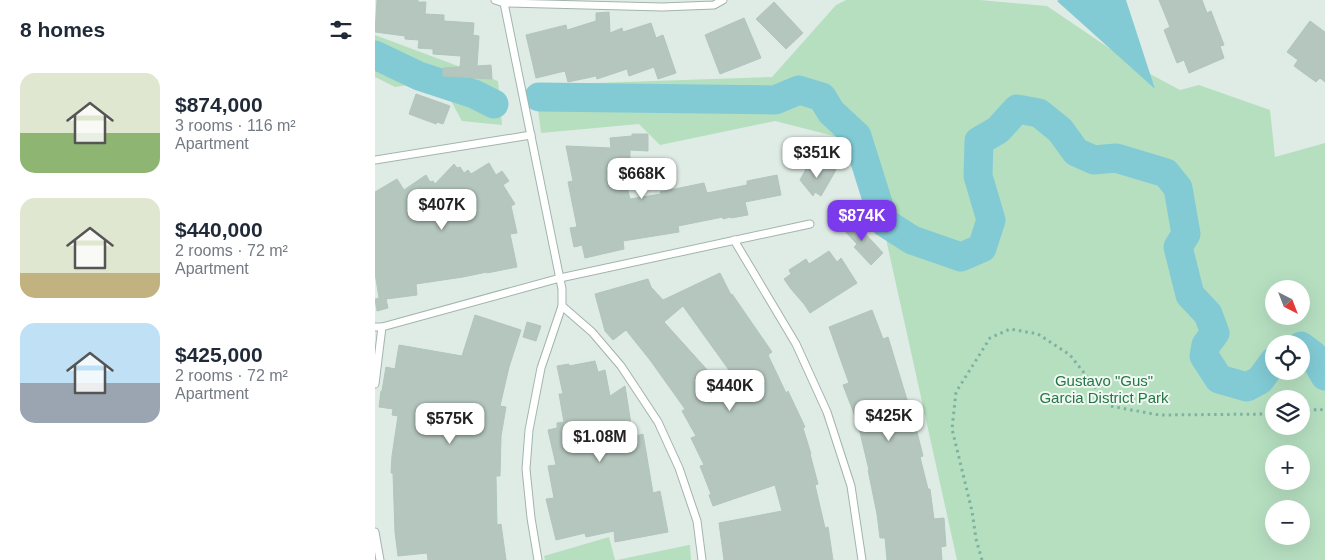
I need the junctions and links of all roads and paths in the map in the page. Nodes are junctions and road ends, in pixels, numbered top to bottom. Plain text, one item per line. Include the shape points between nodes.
1 (495, 0) edge
2 (723, 0) edge
3 (586, 3) edge
4 (504, 4) junction
5 (531, 134) junction
6 (375, 160) edge
7 (810, 224) dead end
8 (734, 240) junction
9 (560, 278) junction
10 (562, 306) junction
11 (378, 327) edge
12 (375, 384) edge
13 (1325, 410) edge
14 (1310, 411) edge
15 (1265, 414) edge
16 (375, 532) edge
17 (380, 560) edge
18 (538, 560) edge
19 (702, 560) edge
20 (862, 560) edge
21 (982, 560) edge

1 - 4 lane
2 - 3 lane via 714,5
3 - 4 lane
4 - 5 lane
5 - 6 lane
5 - 9 lane
7 - 8 lane
8 - 9 lane
8 - 20 lane via 796,344 827,412 851,486
9 - 10 lane
9 - 11 lane
10 - 18 lane via 541,368 529,430 526,469
10 - 19 lane via 592,332 621,366 658,422 679,468 697,521
11 - 12 lane
13 - 14 path
15 - 21 path via 1159,415 1110,406 1070,355 1038,334 1010,329 990,338 956,392 952,429
16 - 17 lane

